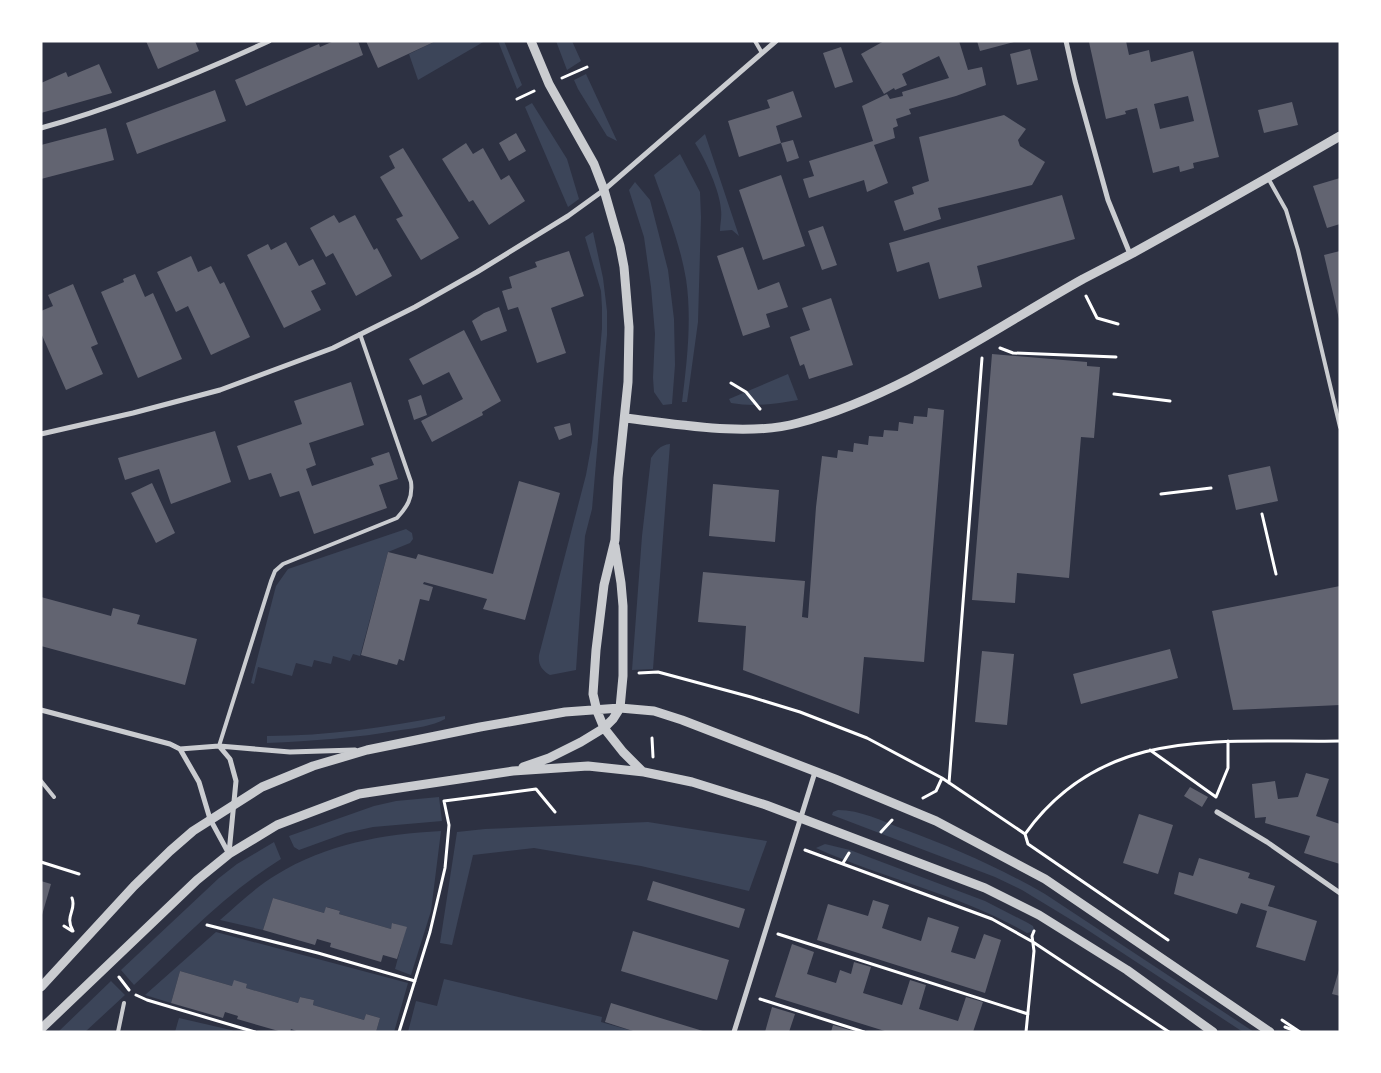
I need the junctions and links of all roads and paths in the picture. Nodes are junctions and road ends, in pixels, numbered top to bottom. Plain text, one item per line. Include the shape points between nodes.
1 (268, 41) edge
2 (531, 41) edge
3 (755, 41) edge
4 (776, 41) edge
5 (1066, 41) edge
6 (762, 53) junction
7 (41, 128) edge
8 (1340, 136) edge
9 (1268, 178) junction
10 (604, 190) junction
11 (1130, 254) junction
12 (1086, 295) dead end
13 (1118, 324) dead end
14 (360, 334) junction
15 (997, 347) dead end
16 (983, 352) dead end
17 (1116, 357) dead end
18 (731, 384) dead end
19 (1114, 394) dead end
20 (1170, 401) dead end
21 (760, 409) dead end
22 (625, 418) junction
23 (1340, 427) edge
24 (41, 434) edge
25 (1211, 488) dead end
26 (1160, 494) dead end
27 (1262, 514) dead end
28 (614, 540) junction
29 (1276, 574) dead end
30 (634, 674) dead end
31 (620, 708) junction
32 (41, 710) edge
33 (597, 711) junction
34 (604, 728) junction
35 (652, 738) dead end
36 (1228, 741) junction
37 (1340, 741) edge
38 (219, 746) junction
39 (180, 749) junction
40 (367, 750) junction
41 (1149, 750) junction
42 (653, 757) dead end
43 (513, 771) junction
44 (644, 772) junction
45 (815, 772) junction
46 (942, 778) junction
47 (41, 781) edge
48 (949, 783) junction
49 (936, 792) dead end
50 (54, 797) dead end
51 (1216, 797) junction
52 (235, 803) junction
53 (555, 812) dead end
54 (1217, 812) joint
55 (800, 818) junction
56 (210, 819) junction
57 (889, 823) dead end
58 (879, 834) dead end
59 (1025, 834) junction
60 (792, 846) junction
61 (850, 850) dead end
62 (228, 854) junction
63 (41, 862) edge
64 (843, 863) junction
65 (79, 874) dead end
66 (1340, 893) edge
67 (72, 898) dead end
68 (207, 925) dead end
69 (1036, 927) dead end
70 (765, 930) junction
71 (75, 933) dead end
72 (1033, 942) junction
73 (1170, 942) dead end
74 (116, 974) dead end
75 (415, 981) junction
76 (41, 987) edge
77 (746, 994) junction
78 (124, 1003) dead end
79 (1028, 1014) junction
80 (1276, 1015) dead end
81 (41, 1029) edge
82 (118, 1032) edge
83 (255, 1032) edge
84 (399, 1032) edge
85 (734, 1032) edge
86 (864, 1032) edge
87 (1026, 1032) edge
88 (1170, 1032) edge
89 (1213, 1032) edge
90 (1270, 1032) edge
91 (1300, 1032) edge

1 - 7 street via 158,89
2 - 10 street
3 - 6 lane
4 - 6 street
5 - 11 street via 1108,200
6 - 10 street
8 - 9 street
9 - 11 street
9 - 23 lane via 1286,210 1298,250
10 - 14 street via 477,272
10 - 22 street via 620,246 628,304
11 - 22 street via 908,379 858,403 797,424 765,429 725,428
12 - 13 path via 1097,318
14 - 24 street via 303,360 220,390
14 - 38 lane via 411,482 411,499 397,518 301,555 275,571
15 - 17 path via 1013,353
16 - 48 path
18 - 21 path via 746,392
19 - 20 path
22 - 28 street
25 - 26 path
27 - 29 path
28 - 31 street via 623,606
28 - 33 street via 604,585 596,650 593,694
30 - 46 path via 658,672 800,712 867,738
31 - 33 street
31 - 34 street
31 - 45 street via 654,712 682,720
32 - 39 street
33 - 34 street
33 - 40 street via 565,712
34 - 43 street via 549,758
34 - 44 street
35 - 42 path
36 - 37 path
36 - 41 path via 1186,743
36 - 51 path via 1228,768
38 - 39 street
38 - 40 street via 290,752
38 - 52 street via 234,770
39 - 56 street via 199,782
40 - 52 street via 313,766 262,787
41 - 51 path
41 - 59 path via 1118,759 1086,775 1040,813
43 - 44 street via 588,766
43 - 62 street via 359,794 277,825
44 - 55 street via 692,782
45 - 55 street
45 - 90 street via 936,821 1046,879
46 - 48 path
46 - 49 path
47 - 50 lane
48 - 59 path
51 - 54 path
52 - 56 street
52 - 62 street
53 - 75 path via 536,789 444,801 449,825 445,868
54 - 66 street
55 - 60 street
55 - 89 street via 1017,903 1126,970
56 - 62 street
56 - 76 street via 170,850
57 - 58 path
59 - 73 path via 1028,844
60 - 64 path
60 - 70 street
61 - 64 path
62 - 81 street
63 - 65 path
64 - 72 path via 992,919
67 - 71 path via 74,903 69,924
68 - 75 path
69 - 72 path
70 - 77 street
70 - 79 path
72 - 79 path
72 - 88 path
74 - 83 path via 133,993 147,1000
75 - 84 path
77 - 85 street
77 - 86 path
78 - 82 lane
79 - 87 path
80 - 91 path

